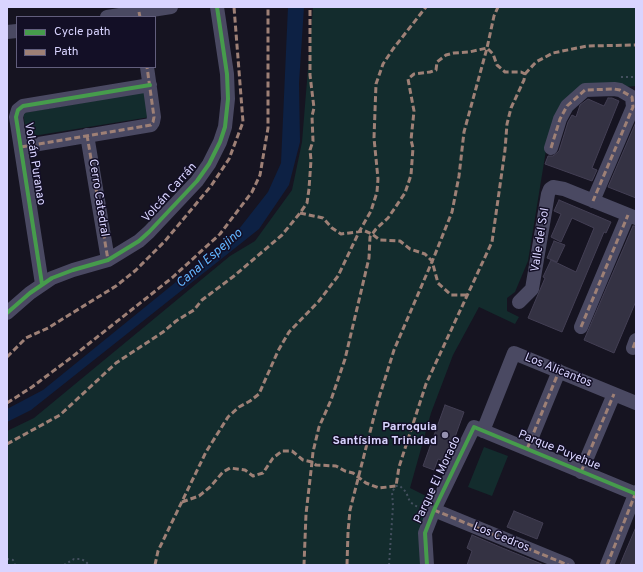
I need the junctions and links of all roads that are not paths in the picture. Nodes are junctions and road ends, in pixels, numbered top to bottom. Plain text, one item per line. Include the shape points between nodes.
1 (171, 7) edge
2 (218, 7) edge
3 (140, 14) edge
4 (117, 16) edge
5 (147, 68) edge
6 (150, 85) junction
7 (87, 136) junction
8 (21, 146) junction
9 (551, 148) dead end
10 (593, 200) junction
11 (632, 217) edge
12 (108, 260) junction
13 (42, 284) junction
14 (519, 302) dead end
15 (7, 313) edge
16 (581, 327) dead end
17 (559, 372) junction
18 (614, 394) junction
19 (636, 403) edge
20 (478, 429) junction
21 (527, 449) junction
22 (581, 472) junction
23 (636, 493) edge
24 (434, 510) junction
25 (427, 565) edge
26 (568, 565) edge
27 (607, 565) edge

1 - 3 street
2 - 12 street, Volcán Carrán via 228,99 224,127 217,149 203,173 149,232
3 - 4 street
5 - 6 street, Volcán Puranao
6 - 7 street, Volcán Puranao via 153,122
6 - 8 street, Volcán Puranao via 20,107 16,117
7 - 8 street, Volcán Puranao
7 - 12 street, Cerro Catedral
8 - 13 street, Volcán Puranao
9 - 10 street via 567,106 585,90 614,89 632,97 633,107
10 - 11 street
10 - 14 street, Valle del Sol via 564,188 556,186 550,189 532,289
11 - 16 street
12 - 13 street, Volcán Carrán via 62,273
13 - 15 street, Volcán Carrán
17 - 18 street, Los Alicantos
17 - 20 street, Los Alicantos via 514,353
17 - 21 street
18 - 19 street, Los Alicantos
18 - 22 street
20 - 21 street, Parque Puyehue
20 - 24 street, Parque El Morado
21 - 22 street, Parque Puyehue
22 - 23 street, Parque Puyehue
23 - 27 street
24 - 25 street, Parque El Morado via 425,533
24 - 26 street, Los Cedros

